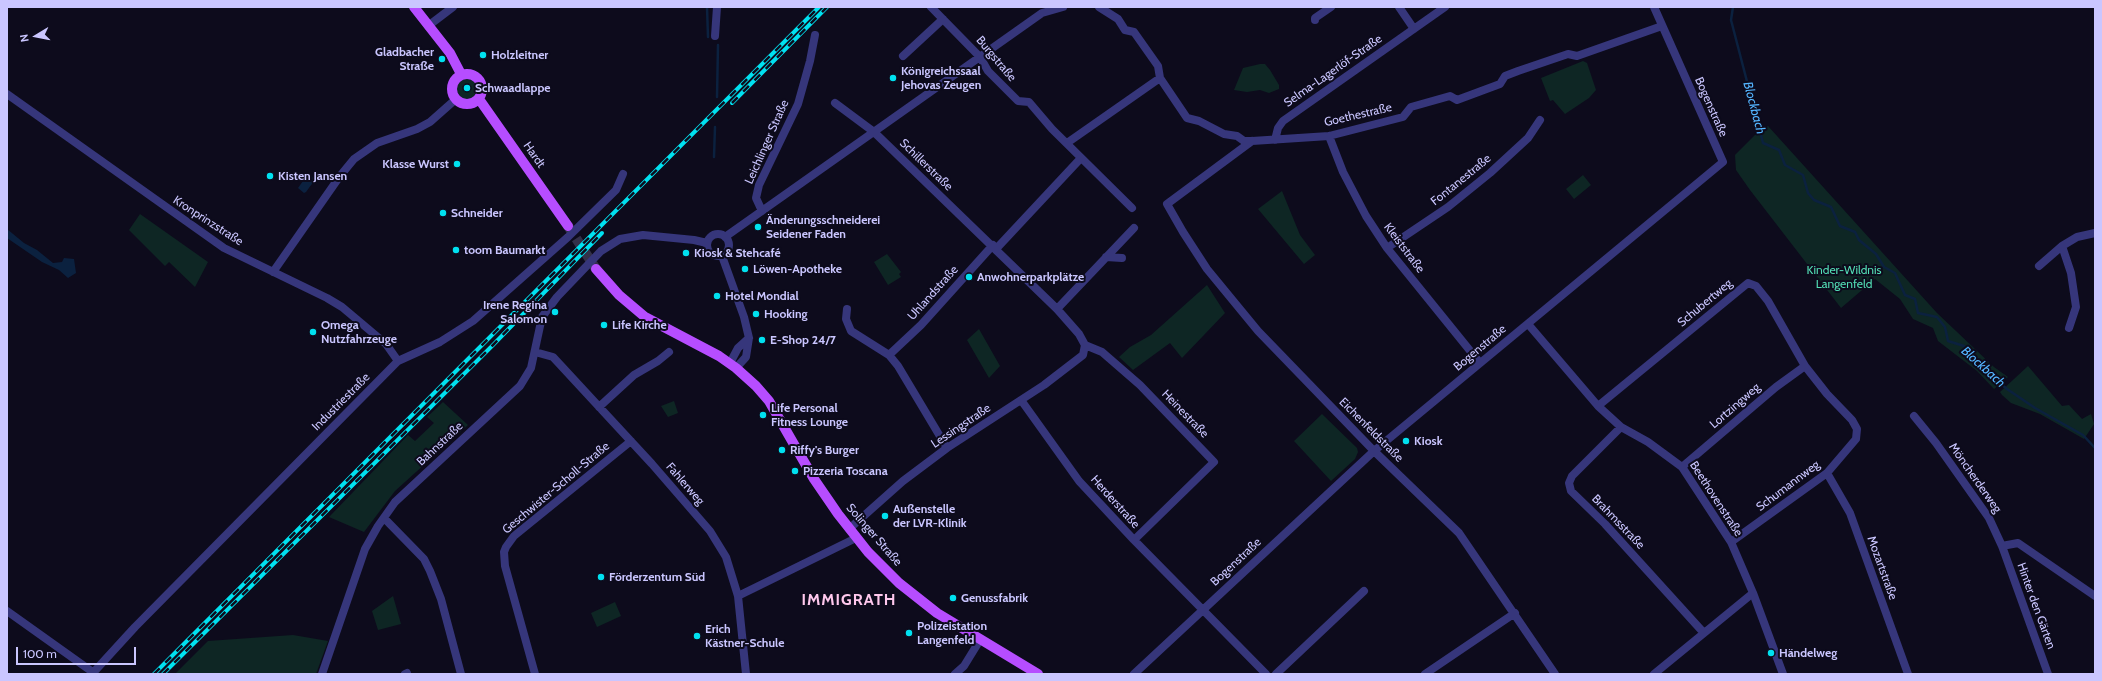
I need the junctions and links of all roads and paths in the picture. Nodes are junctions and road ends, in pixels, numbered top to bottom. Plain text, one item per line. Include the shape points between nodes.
1 (414, 7) edge
2 (453, 7) edge
3 (718, 7) edge
4 (931, 7) edge
5 (1063, 7) edge
6 (1099, 7) edge
7 (1331, 7) edge
8 (1399, 7) edge
9 (1445, 7) edge
10 (1654, 7) edge
11 (942, 18) junction
12 (1315, 20) dead end
13 (428, 26) junction
14 (1662, 26) junction
15 (1414, 29) junction
16 (815, 35) dead end
17 (715, 36) dead end
18 (903, 56) dead end
19 (980, 57) junction
20 (461, 74) junction
21 (1160, 78) junction
22 (7, 94) edge
23 (456, 99) junction
24 (479, 99) junction
25 (835, 103) dead end
26 (1540, 120) dead end
27 (874, 132) junction
28 (1329, 136) junction
29 (1275, 140) junction
30 (1252, 141) junction
31 (1067, 143) junction
32 (1082, 158) junction
33 (623, 174) dead end
34 (1132, 208) dead end
35 (762, 211) junction
36 (568, 226) tunnel mouth
37 (1134, 228) dead end
38 (2095, 233) edge
39 (725, 237) junction
40 (707, 243) junction
41 (2062, 246) junction
42 (994, 247) junction
43 (1387, 248) junction
44 (722, 256) junction
45 (1106, 257) junction
46 (1122, 258) dead end
47 (2039, 266) dead end
48 (596, 269) tunnel mouth
49 (273, 272) junction
50 (847, 309) dead end
51 (1057, 309) junction
52 (1528, 324) junction
53 (2070, 328) dead end
54 (749, 338) junction
55 (1085, 345) junction
56 (535, 352) junction
57 (669, 352) dead end
58 (889, 355) junction
59 (398, 361) junction
60 (1480, 364) junction
61 (733, 365) junction
62 (1805, 366) junction
63 (1022, 400) junction
64 (1598, 406) junction
65 (599, 407) junction
66 (1914, 416) dead end
67 (1620, 427) junction
68 (631, 441) junction
69 (947, 448) junction
70 (1374, 451) junction
71 (1682, 467) junction
72 (1827, 472) junction
73 (384, 518) junction
74 (849, 529) junction
75 (856, 538) junction
76 (1134, 540) junction
77 (1731, 542) junction
78 (2002, 546) junction
79 (1364, 591) dead end
80 (1752, 593) junction
81 (738, 596) junction
82 (2095, 596) edge
83 (1202, 609) junction
84 (7, 611) edge
85 (1514, 613) junction
86 (1703, 632) junction
87 (980, 640) junction
88 (93, 673) edge
89 (322, 674) edge
90 (462, 674) edge
91 (535, 674) edge
92 (746, 674) edge
93 (955, 674) edge
94 (1038, 674) edge
95 (1134, 674) edge
96 (1266, 674) edge
97 (1276, 674) edge
98 (1425, 674) edge
99 (1555, 674) edge
100 (1654, 674) edge
101 (1783, 674) edge
102 (1908, 674) edge
103 (2048, 674) edge

1 - 13 main road
2 - 13 street
3 - 17 street
4 - 11 street, Burgstraße
5 - 19 street via 1042,13
6 - 21 street, Goethestraße via 1118,19 1125,30 1134,32 1158,66
7 - 12 street
8 - 15 street
9 - 15 street, Selma-Lagerlöf-Straße
10 - 14 street, Bogenstraße
11 - 18 street
11 - 19 street, Burgstraße
13 - 20 main road via 450,53
14 - 28 street, Goethestraße via 1576,56 1568,54 1518,71 1505,76 1500,84 1457,100 1450,96 1411,107 1403,117
14 - 52 street, Bogenstraße via 1723,162
15 - 29 street, Selma-Lagerlöf-Straße via 1284,121 1278,128
16 - 35 street, Leichlinger Straße via 798,104 758,185 756,198
19 - 27 street
19 - 31 street, Burgstraße via 988,72 1018,101 1029,102
20 - 23 main road via 452,85
20 - 24 main road via 473,74 480,79 483,89
21 - 30 street, Goethestraße via 1187,118 1199,121 1224,134
21 - 31 street
22 - 49 street, Kronprinzstraße via 193,228 224,248
23 - 24 main road via 467,104
23 - 49 street via 430,122 378,143 346,167
24 - 36 main road, Hardt
25 - 27 street, Schillerstraße
26 - 43 street, Fontanestraße via 1528,138 1484,178 1448,207
27 - 35 street
27 - 42 street, Schillerstraße
28 - 29 street, Goethestraße
28 - 43 street, Kleiststraße via 1343,172 1366,216
29 - 30 street, Goethestraße
30 - 70 street, Eichenfeldstraße via 1167,204 1207,269 1236,306 1284,360
31 - 32 street, Burgstraße
32 - 34 street, Burgstraße
32 - 42 street
33 - 59 street, Industriestraße via 616,190 568,237 473,321 430,347
35 - 39 street
37 - 45 street
38 - 41 street via 2077,237
39 - 40 street via 714,235
39 - 44 street via 729,247
40 - 44 street via 712,255
40 - 56 street, Bahnstraße via 637,235 612,242 546,311 538,329
41 - 47 street
41 - 53 street via 2071,273 2076,307
42 - 51 street, Schillerstraße
42 - 58 street, Uhlandstraße via 921,325
43 - 60 street, Kleiststraße
44 - 54 street
45 - 46 street
45 - 51 street
48 - 61 main road, Solinger Straße via 619,295 644,317
49 - 59 street, Kronprinzstraße via 342,307 386,344
50 - 58 street via 846,320 851,331
51 - 55 street via 1079,334
52 - 60 street, Bogenstraße
52 - 64 street, Beethovenstraße
54 - 61 street via 738,348
54 - 61 street via 746,358
55 - 63 street, Lessingstraße via 1083,355
55 - 76 street, Heinestraße via 1102,352 1140,385 1214,462
56 - 65 street, Fahlerweg via 553,357
56 - 73 street, Bahnstraße via 531,368 520,386 395,502
57 - 65 street via 634,375
58 - 69 street
59 - 88 street, Industriestraße via 135,627
60 - 70 street, Bogenstraße
61 - 74 main road, Solinger Straße via 769,401 818,487
62 - 64 street, Schubertweg via 1768,301 1756,286 1748,283
62 - 71 street, Lortzingweg via 1776,387
62 - 72 street, Schumannweg via 1852,420 1857,430 1856,439
63 - 69 street, Lessingstraße
63 - 76 street, Herderstraße via 1079,481
64 - 67 street, Beethovenstraße
65 - 68 street, Fahlerweg
66 - 78 street, Möncherderweg via 1989,518
67 - 71 street, Beethovenstraße via 1648,442
67 - 86 street, Brahmsstraße via 1572,476 1569,483 1571,491 1605,524
68 - 81 street, Fahlerweg via 710,531 726,557
68 - 91 street, Geschwister-Scholl-Straße via 514,536 506,547 505,566
69 - 74 street, Lessingstraße via 903,480
70 - 83 street, Bogenstraße
70 - 85 street, Eichenfeldstraße via 1459,533
71 - 77 street, Beethovenstraße
72 - 77 street, Schumannweg
72 - 102 street, Mozartstraße via 1850,513
73 - 89 street, Bahnstraße via 365,549
73 - 90 street via 424,559 430,571 441,599
74 - 75 main road, Solinger Straße
75 - 81 street
75 - 87 main road, Solinger Straße via 899,583 937,613
76 - 83 street, Herderstraße
77 - 80 street, Beethovenstraße
78 - 82 street via 2018,543
78 - 103 street, Hinter den Gärten
79 - 97 street
80 - 86 street
80 - 101 street, Beethovenstraße
81 - 92 street, Fahlerweg
83 - 95 street, Bogenstraße
83 - 96 street, Herderstraße
84 - 88 street, Industriestraße
85 - 98 street
85 - 99 street, Eichenfeldstraße
86 - 100 street
87 - 93 street via 964,666
87 - 94 main road, Solinger Straße

